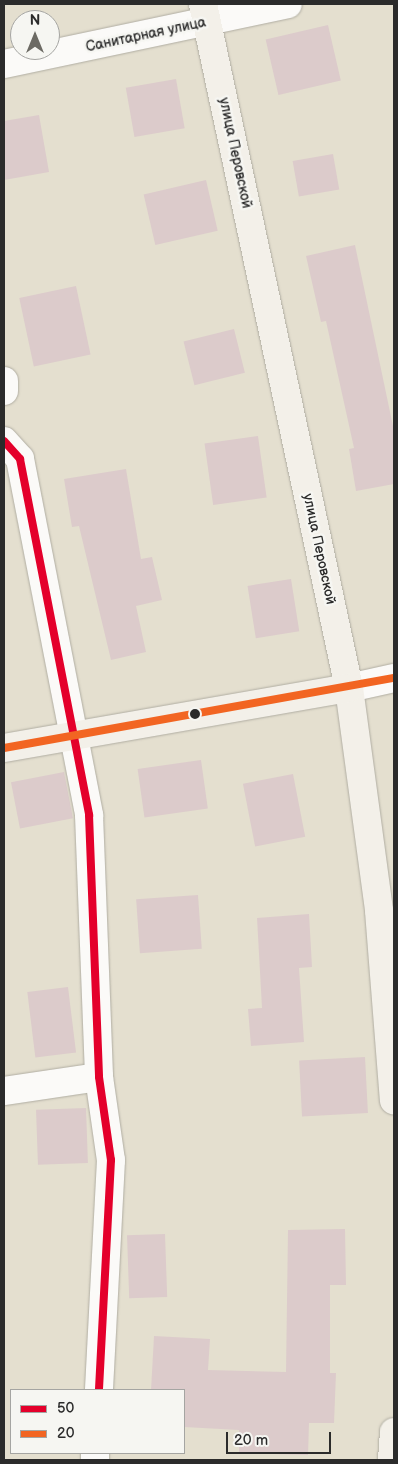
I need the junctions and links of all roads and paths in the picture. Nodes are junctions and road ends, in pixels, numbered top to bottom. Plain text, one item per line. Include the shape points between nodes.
1 (288, 4) edge
2 (205, 13) edge
3 (4, 64) edge
4 (4, 381) edge
5 (4, 391) edge
6 (4, 441) edge
7 (394, 678) edge
8 (349, 688) junction
9 (76, 735) junction
10 (4, 748) edge
11 (99, 1077) junction
12 (4, 1091) edge
13 (394, 1100) edge
14 (99, 1389) edge
15 (394, 1432) edge
16 (392, 1460) edge

1 - 2 street, Санитарная улица
2 - 3 street, Санитарная улица
2 - 8 main road, улица Перовской
4 - 5 street
6 - 9 street via 20,459
7 - 8 street
8 - 9 main road
8 - 13 main road, улица Перовской via 379,911
9 - 10 main road
9 - 11 street via 89,815
11 - 12 street
11 - 14 street via 111,1160
15 - 16 main road

